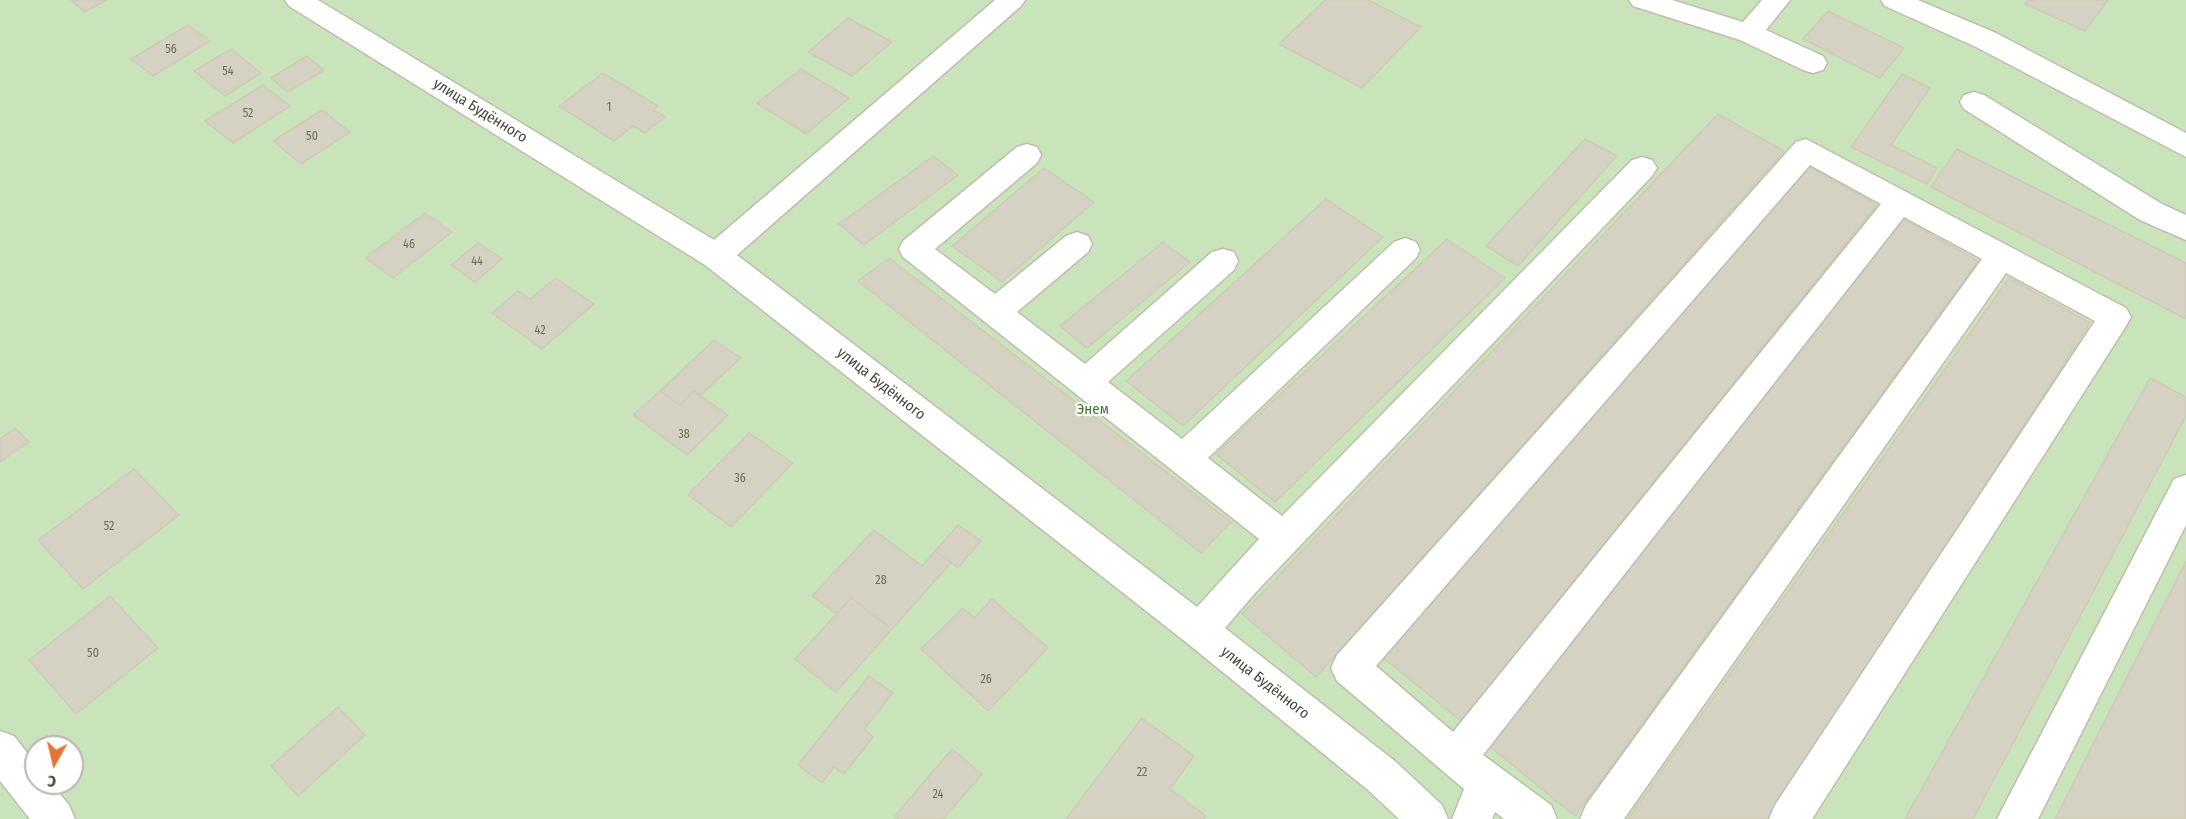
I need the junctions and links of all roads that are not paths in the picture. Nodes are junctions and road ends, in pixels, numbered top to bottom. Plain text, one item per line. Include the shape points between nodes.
1 (298, 0) edge
2 (1012, 0) edge
3 (1642, 0) edge
4 (1777, 0) edge
5 (1894, 0) edge
6 (1749, 33) junction
7 (1813, 63) dead end
8 (1974, 102) dead end
9 (2186, 146) edge
10 (1027, 155) dead end
11 (1642, 168) dead end
12 (1900, 201) junction
13 (2186, 228) edge
14 (1077, 244) dead end
15 (1405, 250) dead end
16 (716, 256) junction
17 (2001, 256) junction
18 (1223, 261) dead end
19 (995, 312) junction
20 (1086, 383) junction
21 (1184, 459) junction
22 (2186, 490) edge
23 (1284, 538) junction
24 (1200, 631) junction
25 (0, 750) edge
26 (1456, 759) junction
27 (1487, 781) junction
28 (55, 819) edge
29 (1428, 819) edge
30 (1473, 819) edge
31 (1537, 819) edge
32 (1600, 819) edge
33 (1789, 819) edge
34 (2017, 819) edge

1 - 16 street, улица Будённого
2 - 16 street
3 - 6 street
4 - 6 street
5 - 9 street via 1986,40
6 - 7 street
8 - 13 street via 2151,212
10 - 19 street via 914,249
11 - 23 street
12 - 17 street
12 - 26 street
12 - 26 street via 1806,150 1350,668
14 - 19 street
15 - 21 street
16 - 24 street, улица Будённого
17 - 32 street
17 - 33 street via 2115,317
18 - 20 street
19 - 20 street
20 - 21 street
21 - 23 street
22 - 34 street
23 - 24 street
24 - 29 street, улица Будённого via 1382,776
25 - 28 street
26 - 27 street
27 - 30 street
27 - 31 street

